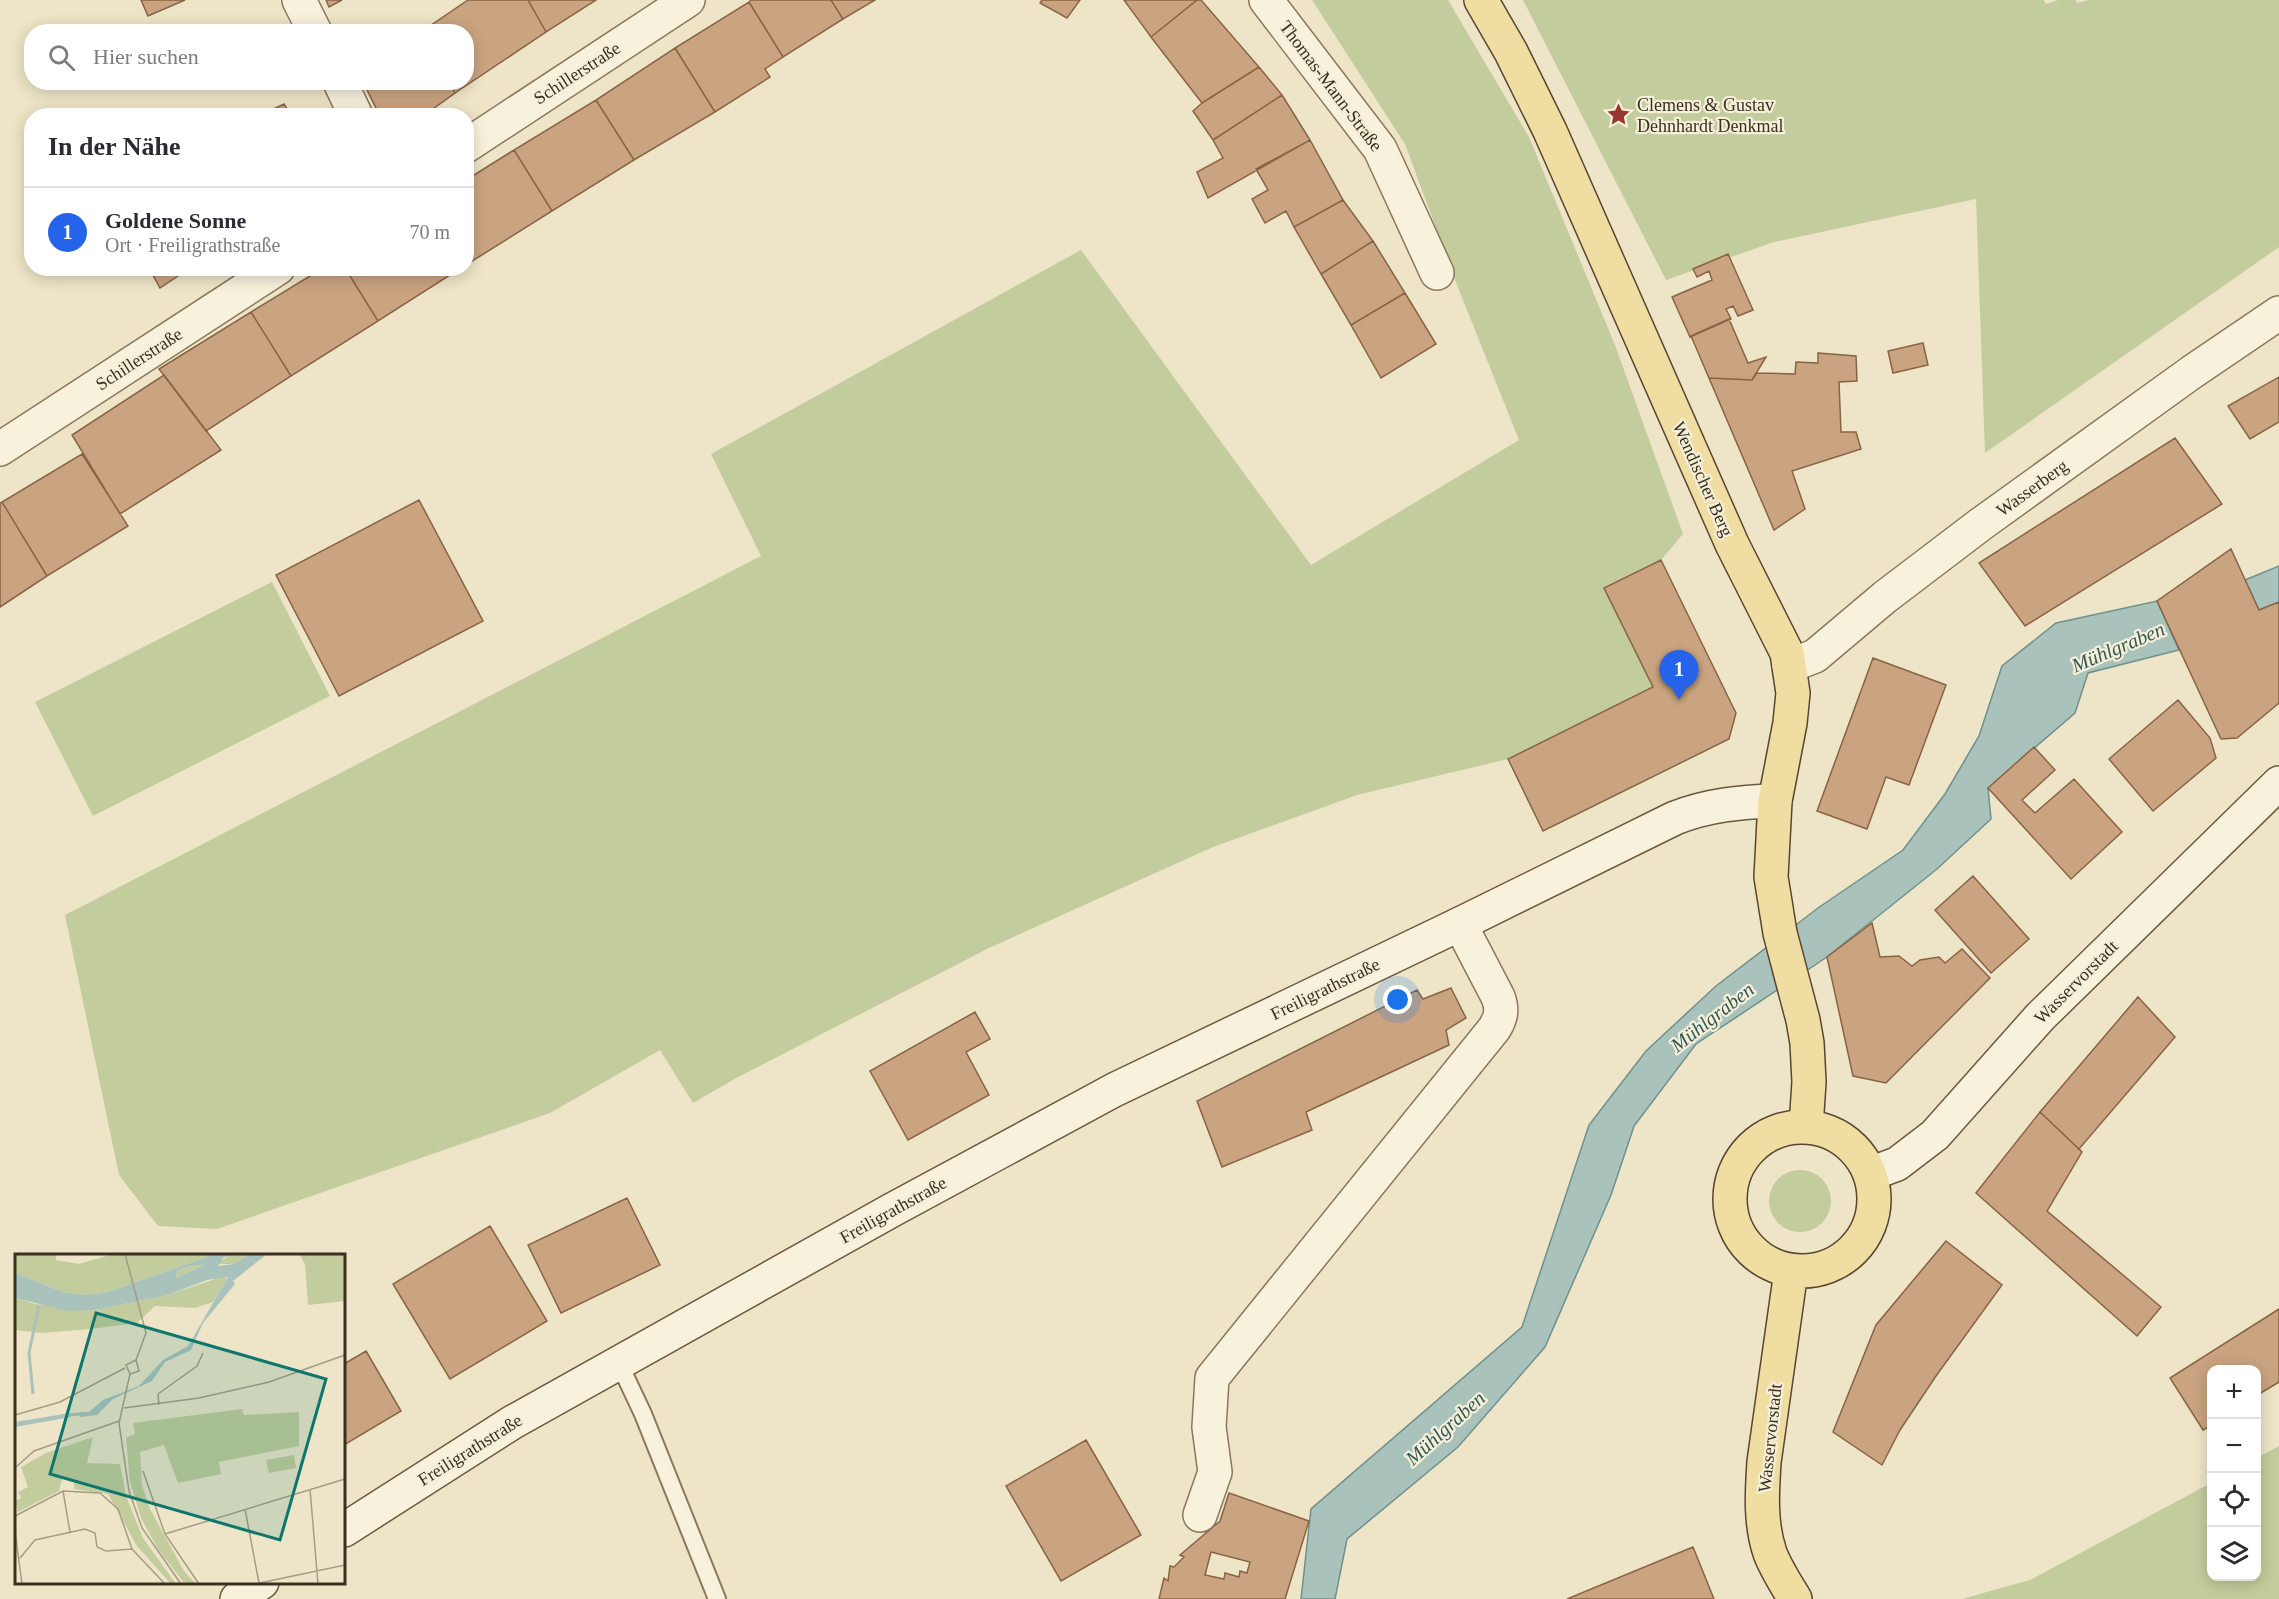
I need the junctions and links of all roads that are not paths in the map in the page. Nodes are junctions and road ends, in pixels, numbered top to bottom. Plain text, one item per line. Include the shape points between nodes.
1 (299, 0) edge
2 (688, 0) edge
3 (1266, 0) edge
4 (1481, 0) edge
5 (311, 24) edge
6 (344, 90) edge
7 (352, 108) edge
8 (474, 141) edge
9 (1437, 273) dead end
10 (266, 276) edge
11 (2279, 313) edge
12 (0, 449) edge
13 (1789, 666) junction
14 (2279, 783) edge
15 (1775, 801) junction
16 (1460, 924) junction
17 (1806, 1127) junction
18 (1870, 1174) junction
19 (1791, 1271) junction
20 (619, 1363) junction
21 (1200, 1515) dead end
22 (345, 1529) edge
23 (717, 1599) edge
24 (1795, 1599) edge

1 - 5 street
2 - 8 street, Schillerstraße
3 - 9 street, Thomas-Mann-Straße via 1380,149
4 - 13 main road, Wendischer Berg via 1550,131 1727,533 1782,642
6 - 7 street
10 - 12 street, Schillerstraße
11 - 13 street, Wasserberg via 1981,524 1815,656
13 - 15 main road, Wendischer Berg via 1793,693 1790,723
14 - 18 street, Wasservorstadt via 2040,1017 1935,1135 1897,1164
15 - 16 street, Freiligrathstraße via 1736,802 1698,809
15 - 17 main road, Wendischer Berg via 1772,877 1780,933 1803,1020 1809,1064
16 - 20 street, Freiligrathstraße via 1114,1090
16 - 21 street via 1502,1006 1501,1019 1212,1378 1209,1427 1215,1472
17 - 18 main road via 1840,1138 1854,1149
17 - 19 main road via 1781,1130 1760,1140 1742,1158 1731,1180 1729,1204 1735,1228 1748,1249 1768,1263
18 - 19 main road via 1874,1200 1871,1221 1862,1239 1831,1266
19 - 24 main road, Wasservorstadt via 1762,1492 1770,1552
20 - 22 street, Freiligrathstraße via 513,1422
20 - 23 lane

